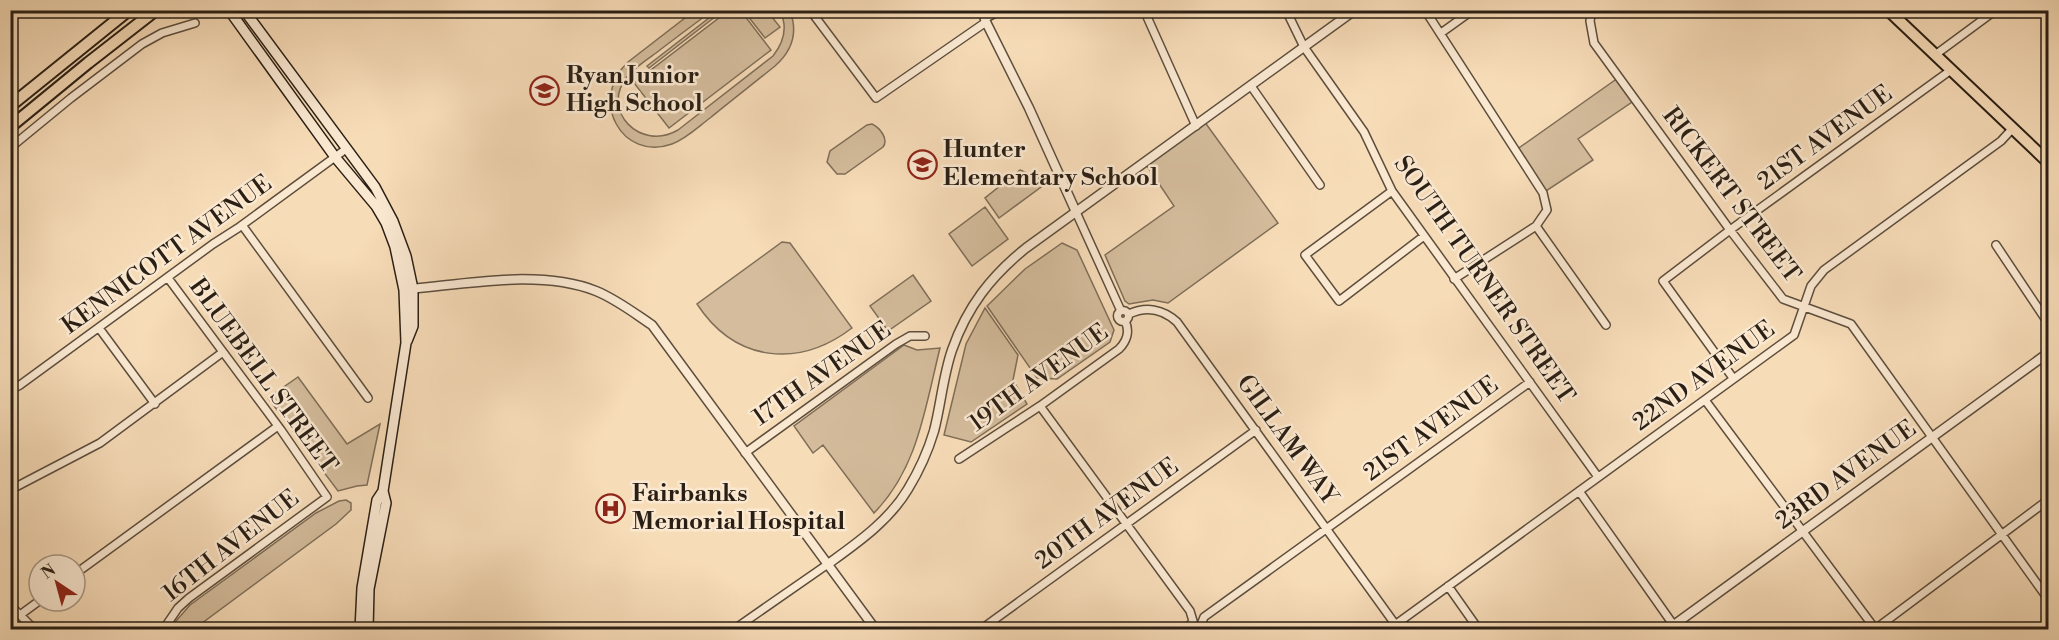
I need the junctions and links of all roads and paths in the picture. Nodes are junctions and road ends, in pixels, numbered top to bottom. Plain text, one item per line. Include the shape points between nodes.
1 (129, 10) edge
2 (156, 10) edge
3 (229, 10) edge
4 (244, 10) edge
5 (810, 10) edge
6 (1001, 10) edge
7 (1144, 10) edge
8 (1286, 10) edge
9 (1355, 10) edge
10 (1425, 10) edge
11 (1473, 10) edge
12 (1592, 10) edge
13 (1888, 10) edge
14 (1996, 10) edge
15 (985, 17) edge
16 (195, 22) dead end
17 (1441, 33) junction
18 (1304, 48) junction
19 (1935, 55) junction
20 (1952, 70) junction
21 (1251, 86) junction
22 (10, 106) edge
23 (1196, 126) junction
24 (10, 127) edge
25 (2012, 129) junction
26 (10, 148) edge
27 (346, 150) junction
28 (335, 158) junction
29 (2049, 162) edge
30 (1320, 185) dead end
31 (1392, 191) junction
32 (1076, 212) junction
33 (242, 225) junction
34 (1536, 226) junction
35 (1730, 230) junction
36 (1424, 236) junction
37 (1996, 245) dead end
38 (168, 278) junction
39 (1454, 279) junction
40 (409, 290) junction
41 (1803, 308) junction
42 (1120, 311) junction
43 (1129, 314) junction
44 (1125, 321) junction
45 (2049, 323) edge
46 (1606, 325) dead end
47 (99, 328) junction
48 (925, 336) dead end
49 (223, 352) junction
50 (2049, 353) edge
51 (1733, 378) junction
52 (1530, 382) junction
53 (10, 390) edge
54 (368, 398) dead end
55 (1705, 400) junction
56 (155, 404) junction
57 (1040, 406) junction
58 (278, 426) junction
59 (1256, 430) junction
60 (1931, 437) junction
61 (745, 453) junction
62 (959, 459) dead end
63 (1598, 477) junction
64 (10, 490) edge
65 (1579, 491) junction
66 (383, 492) junction
67 (327, 497) joint
68 (2049, 500) edge
69 (1126, 524) junction
70 (1326, 528) junction
71 (1803, 531) junction
72 (2003, 535) junction
73 (828, 564) junction
74 (87, 565) edge
75 (1448, 586) junction
76 (2049, 599) edge
77 (10, 605) edge
78 (27, 610) edge
79 (20, 615) junction
80 (1395, 624) junction
81 (737, 628) edge
82 (1673, 628) edge
83 (1187, 629) edge
84 (1875, 629) edge
85 (35, 630) edge
86 (163, 630) edge
87 (360, 630) edge
88 (368, 630) edge
89 (876, 630) edge
90 (980, 630) edge
91 (1204, 630) edge
92 (1388, 630) edge
93 (1479, 630) edge

1 - 22 main road
2 - 24 main road
3 - 28 main road
4 - 27 main road
5 - 15 street via 876,98
6 - 15 street
7 - 23 street
8 - 18 street, SOUTH TURNER STREET
9 - 18 street
10 - 17 street
11 - 17 street
12 - 35 street, RICKERT STREET via 1594,43
13 - 19 main road
14 - 19 street
15 - 32 street
16 - 26 street via 142,44
17 - 34 street via 1543,193 1547,210
18 - 21 street
18 - 31 street, SOUTH TURNER STREET via 1364,132
19 - 20 main road
20 - 25 main road
20 - 35 street, 21ST AVENUE
21 - 23 street
21 - 30 street
23 - 32 street
25 - 29 main road
25 - 41 street, 22ND AVENUE via 1824,270 1811,286
27 - 28 street, KENNICOTT AVENUE
27 - 40 main road via 375,187 393,220 406,256
28 - 33 street, KENNICOTT AVENUE
28 - 40 main road via 386,223
31 - 36 street, SOUTH TURNER STREET
31 - 36 street via 1305,255 1339,301
32 - 42 street
32 - 73 street via 1009,261 975,301 952,351 927,452 907,491 879,524
33 - 38 street, KENNICOTT AVENUE
33 - 54 street
34 - 39 street
34 - 46 street
35 - 41 street, RICKERT STREET via 1783,299
35 - 51 street, 21ST AVENUE via 1663,280
36 - 39 street, SOUTH TURNER STREET
37 - 45 street
38 - 47 street, KENNICOTT AVENUE
38 - 49 street, BLUEBELL STREET
39 - 52 street, SOUTH TURNER STREET
40 - 61 street via 515,279 559,282 601,293 652,325
40 - 66 main road via 406,343
41 - 51 street, 22ND AVENUE via 1794,335
41 - 60 street, RICKERT STREET via 1851,324
42 - 43 street
42 - 44 street via 1118,318
43 - 44 street
43 - 59 street, GILLAM WAY via 1153,309 1174,320
44 - 57 street, 19TH AVENUE via 1127,334 1122,346
47 - 53 street, KENNICOTT AVENUE
47 - 56 street
48 - 61 street, 17TH AVENUE via 910,336 896,344
49 - 56 street
49 - 58 street, BLUEBELL STREET
50 - 60 street, 23RD AVENUE
51 - 55 street, 22ND AVENUE
52 - 63 street, SOUTH TURNER STREET
52 - 70 street, 21ST AVENUE
55 - 63 street, 22ND AVENUE
55 - 71 street
56 - 64 street via 100,443
57 - 62 street, 19TH AVENUE
57 - 69 street
58 - 67 street, BLUEBELL STREET
58 - 74 street
59 - 69 street, 20TH AVENUE
59 - 70 street, GILLAM WAY
60 - 71 street, 23RD AVENUE
60 - 72 street, RICKERT STREET
61 - 73 street
63 - 65 street, 22ND AVENUE
65 - 75 street, 22ND AVENUE
65 - 82 street
66 - 87 main road via 377,500 362,588
66 - 88 main road via 386,503 369,589
67 - 86 street, 16TH AVENUE via 189,598
68 - 72 street
69 - 83 street via 1190,611 1193,621
69 - 90 street, 20TH AVENUE
70 - 80 street, GILLAM WAY
70 - 91 street, 21ST AVENUE via 1209,613 1202,621
71 - 82 street, 23RD AVENUE
71 - 84 street
72 - 76 street, RICKERT STREET
72 - 84 street
73 - 81 street
73 - 89 street
75 - 80 street, 22ND AVENUE
75 - 93 street
77 - 79 street
78 - 79 street
79 - 85 street
80 - 92 street, 22ND AVENUE

